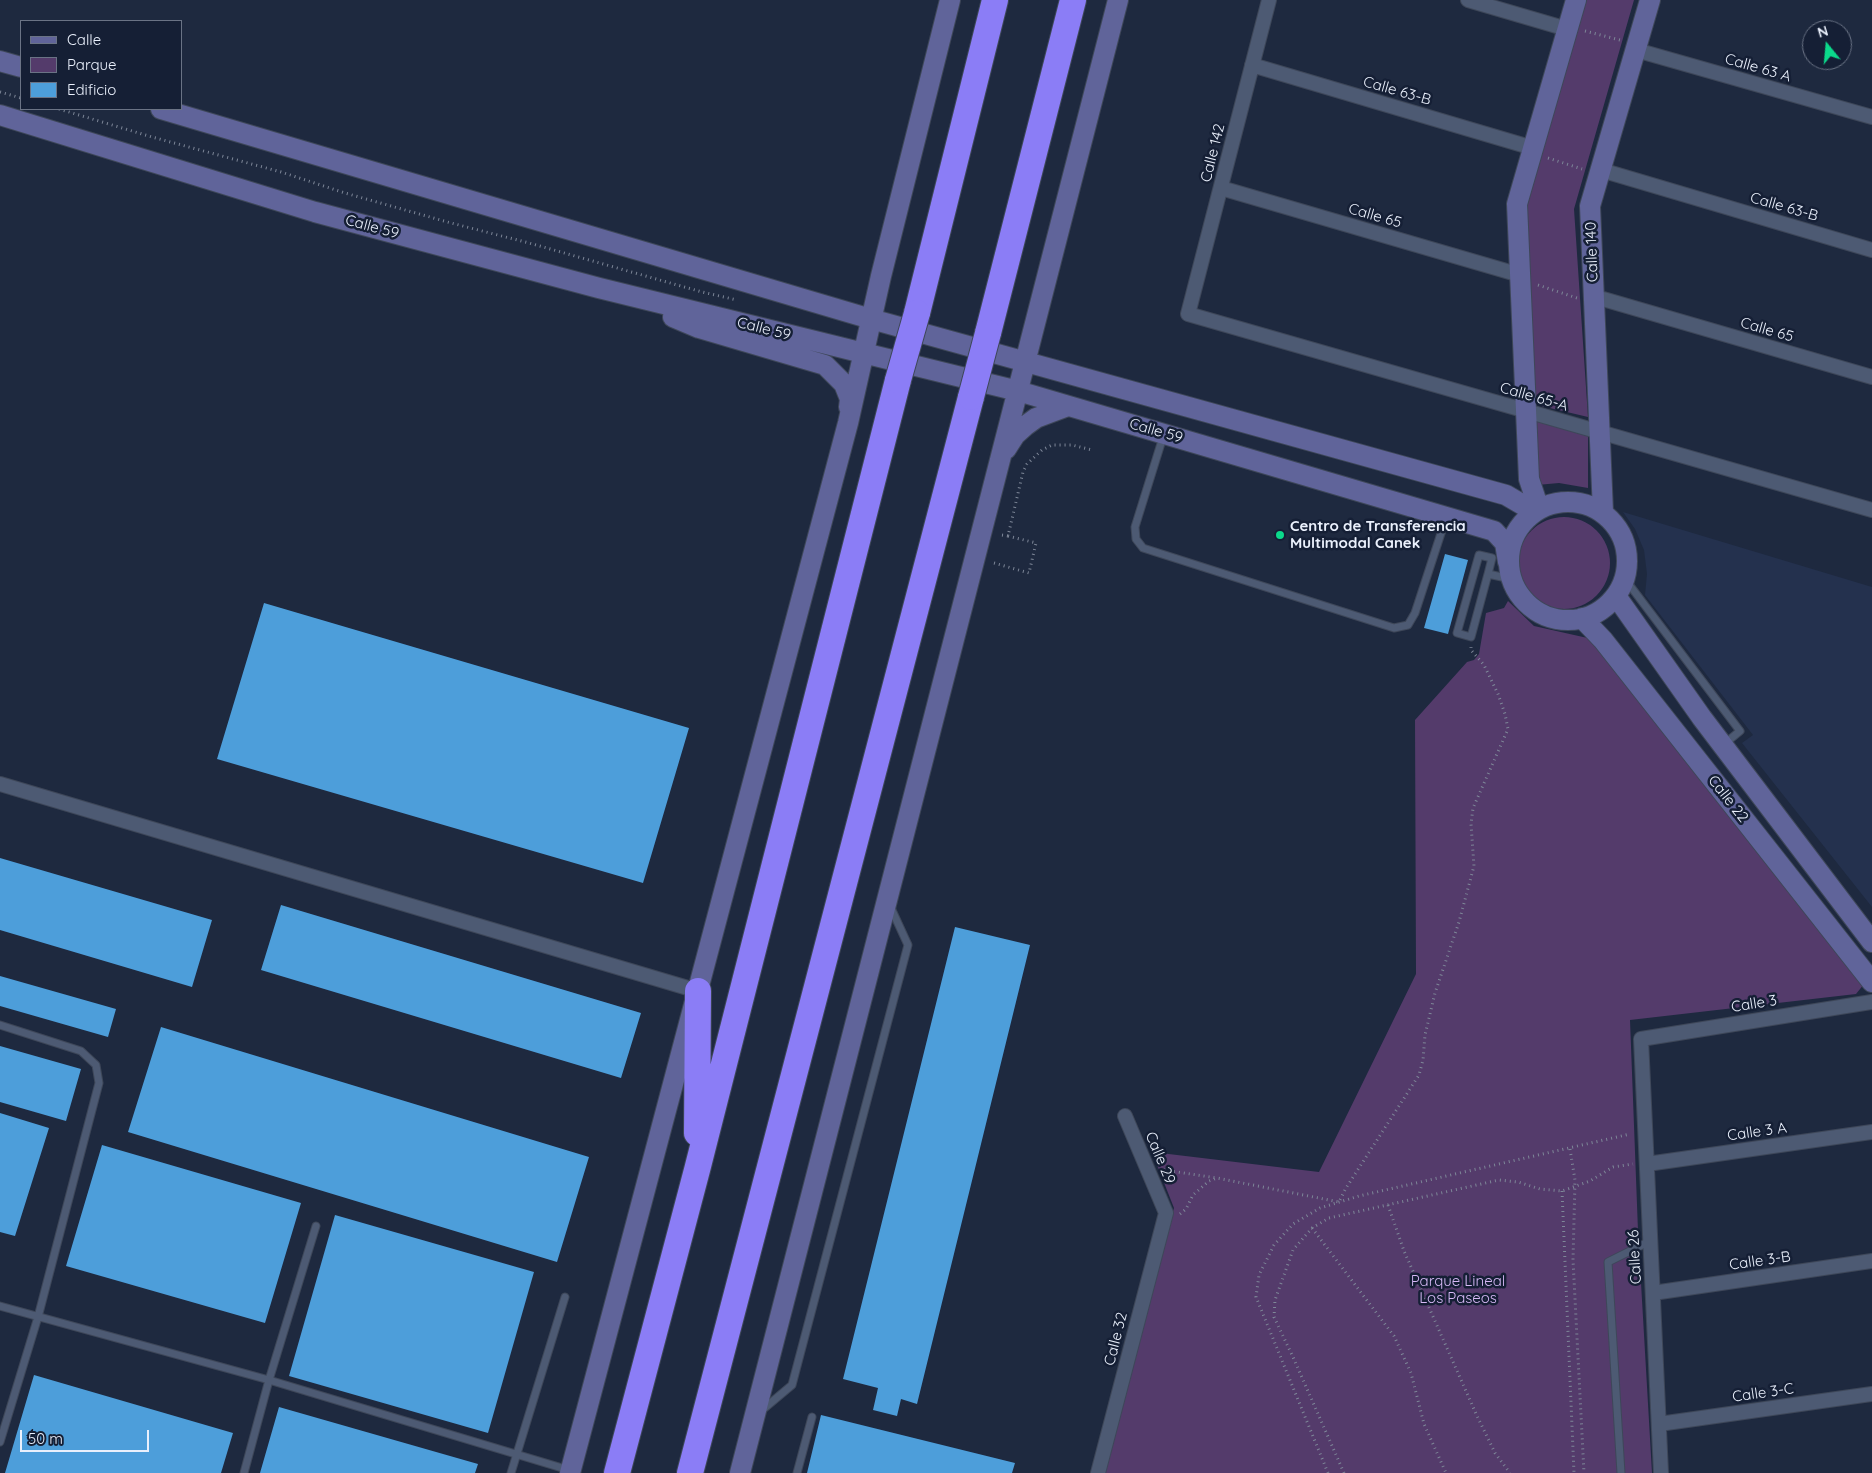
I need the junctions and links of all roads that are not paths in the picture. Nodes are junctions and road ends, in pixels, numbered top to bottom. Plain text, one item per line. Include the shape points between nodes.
1 (950, 0) edge
2 (995, 0) edge
3 (1073, 0) edge
4 (1118, 0) edge
5 (1269, 0) edge
6 (1468, 0) edge
7 (1576, 0) edge
8 (1650, 0) edge
9 (1572, 29) junction
10 (1631, 46) junction
11 (0, 61) edge
12 (1252, 65) junction
13 (20, 67) edge
14 (164, 110) edge
15 (0, 115) edge
16 (1872, 117) edge
17 (1537, 152) junction
18 (1594, 170) junction
19 (1221, 188) junction
20 (1872, 250) edge
21 (1525, 279) junction
22 (598, 288) junction
23 (1588, 299) junction
24 (1188, 314) joint
25 (872, 319) junction
26 (864, 354) junction
27 (1026, 361) junction
28 (1872, 377) edge
29 (1018, 391) junction
30 (1068, 406) junction
31 (1526, 412) junction
32 (848, 423) junction
33 (1600, 432) junction
34 (1164, 434) junction
35 (1000, 457) junction
36 (1537, 510) junction
37 (1872, 510) edge
38 (1603, 512) junction
39 (1446, 517) junction
40 (1510, 570) junction
41 (1488, 574) junction
42 (1620, 588) junction
43 (1582, 618) junction
44 (0, 784) edge
45 (888, 901) junction
46 (1872, 942) edge
47 (1872, 982) edge
48 (698, 991) junction
49 (1872, 1002) edge
50 (0, 1025) edge
51 (1642, 1039) joint
52 (1125, 1116) dead end
53 (1872, 1132) edge
54 (1647, 1162) junction
55 (697, 1170) junction
56 (1165, 1217) joint
57 (316, 1226) dead end
58 (1651, 1241) junction
59 (1872, 1261) edge
60 (1653, 1293) junction
61 (565, 1297) dead end
62 (0, 1306) edge
63 (38, 1317) junction
64 (269, 1380) junction
65 (1872, 1394) edge
66 (755, 1416) junction
67 (812, 1417) dead end
68 (1659, 1424) junction
69 (0, 1442) edge
70 (517, 1454) junction
71 (693, 1465) edge
72 (571, 1472) edge
73 (244, 1473) edge
74 (511, 1473) edge
75 (617, 1473) edge
76 (740, 1473) edge
77 (797, 1473) edge
78 (1098, 1473) edge
79 (1621, 1473) edge
80 (1662, 1473) edge

1 - 25 main road
2 - 55 highway, bridge
3 - 71 highway, bridge
4 - 27 main road
5 - 12 street, Calle 142
6 - 9 street
7 - 9 main road
8 - 10 main road, Calle 140
9 - 17 main road
10 - 16 street, Calle 63 A
10 - 18 main road, Calle 140
11 - 13 main road
12 - 17 street, Calle 63-B
12 - 19 street, Calle 142
14 - 25 main road
15 - 22 main road, Calle 59 via 314,212
17 - 21 main road via 1517,204
18 - 20 street, Calle 63-B
18 - 23 main road, Calle 140
19 - 21 street, Calle 65
19 - 24 street, Calle 142
21 - 31 main road
22 - 26 main road, Calle 59
22 - 32 main road via 699,328 825,365 844,384 850,399
23 - 28 street, Calle 65 via 1604,299
23 - 33 main road, Calle 140
24 - 31 street, Calle 65-A
25 - 26 main road
25 - 27 main road
26 - 29 main road, Calle 59
26 - 32 main road
27 - 29 main road
27 - 36 main road via 1506,495
29 - 30 main road, Calle 59
29 - 35 main road
30 - 34 main road, Calle 59
30 - 35 main road via 1036,418 1025,426
31 - 33 street, Calle 65-A
31 - 36 main road via 1529,480
32 - 48 main road
33 - 37 street, Calle 65-A
33 - 38 main road, Calle 140
34 - 39 main road, Calle 59
34 - 39 lane via 1135,527 1136,539 1143,548 1394,628 1408,624 1415,613
35 - 45 main road
36 - 38 main road via 1571,501
36 - 40 main road via 1520,525 1511,542
38 - 42 main road via 1625,542 1628,561
39 - 40 main road, Calle 59 via 1494,531 1505,543
40 - 41 lane
40 - 43 main road via 1519,595 1532,608 1564,620
41 - 41 lane via 1492,558 1479,555 1457,633 1471,637
42 - 43 main road via 1601,610
42 - 46 main road, Calle 22 via 1723,745
43 - 47 main road, Calle 22 via 1604,640
44 - 48 street
45 - 66 main road
45 - 66 lane via 908,945 792,1385
48 - 55 highway
48 - 72 main road
49 - 51 street, Calle 3
50 - 63 lane via 81,1051 96,1065 100,1083
51 - 54 street, Calle 26
52 - 56 street, Calle 29
53 - 54 street, Calle 3 A
54 - 58 street, Calle 26
55 - 75 highway
56 - 78 street, Calle 32
57 - 64 lane
58 - 60 street, Calle 26
58 - 79 lane via 1608,1262
59 - 60 street, Calle 3-B
60 - 68 street, Calle 26
61 - 70 lane
62 - 63 lane
63 - 64 lane
63 - 69 lane
64 - 70 lane
64 - 73 lane
65 - 68 street, Calle 3-C
66 - 76 main road
67 - 77 lane
68 - 80 street, Calle 26
70 - 72 lane
70 - 74 lane

